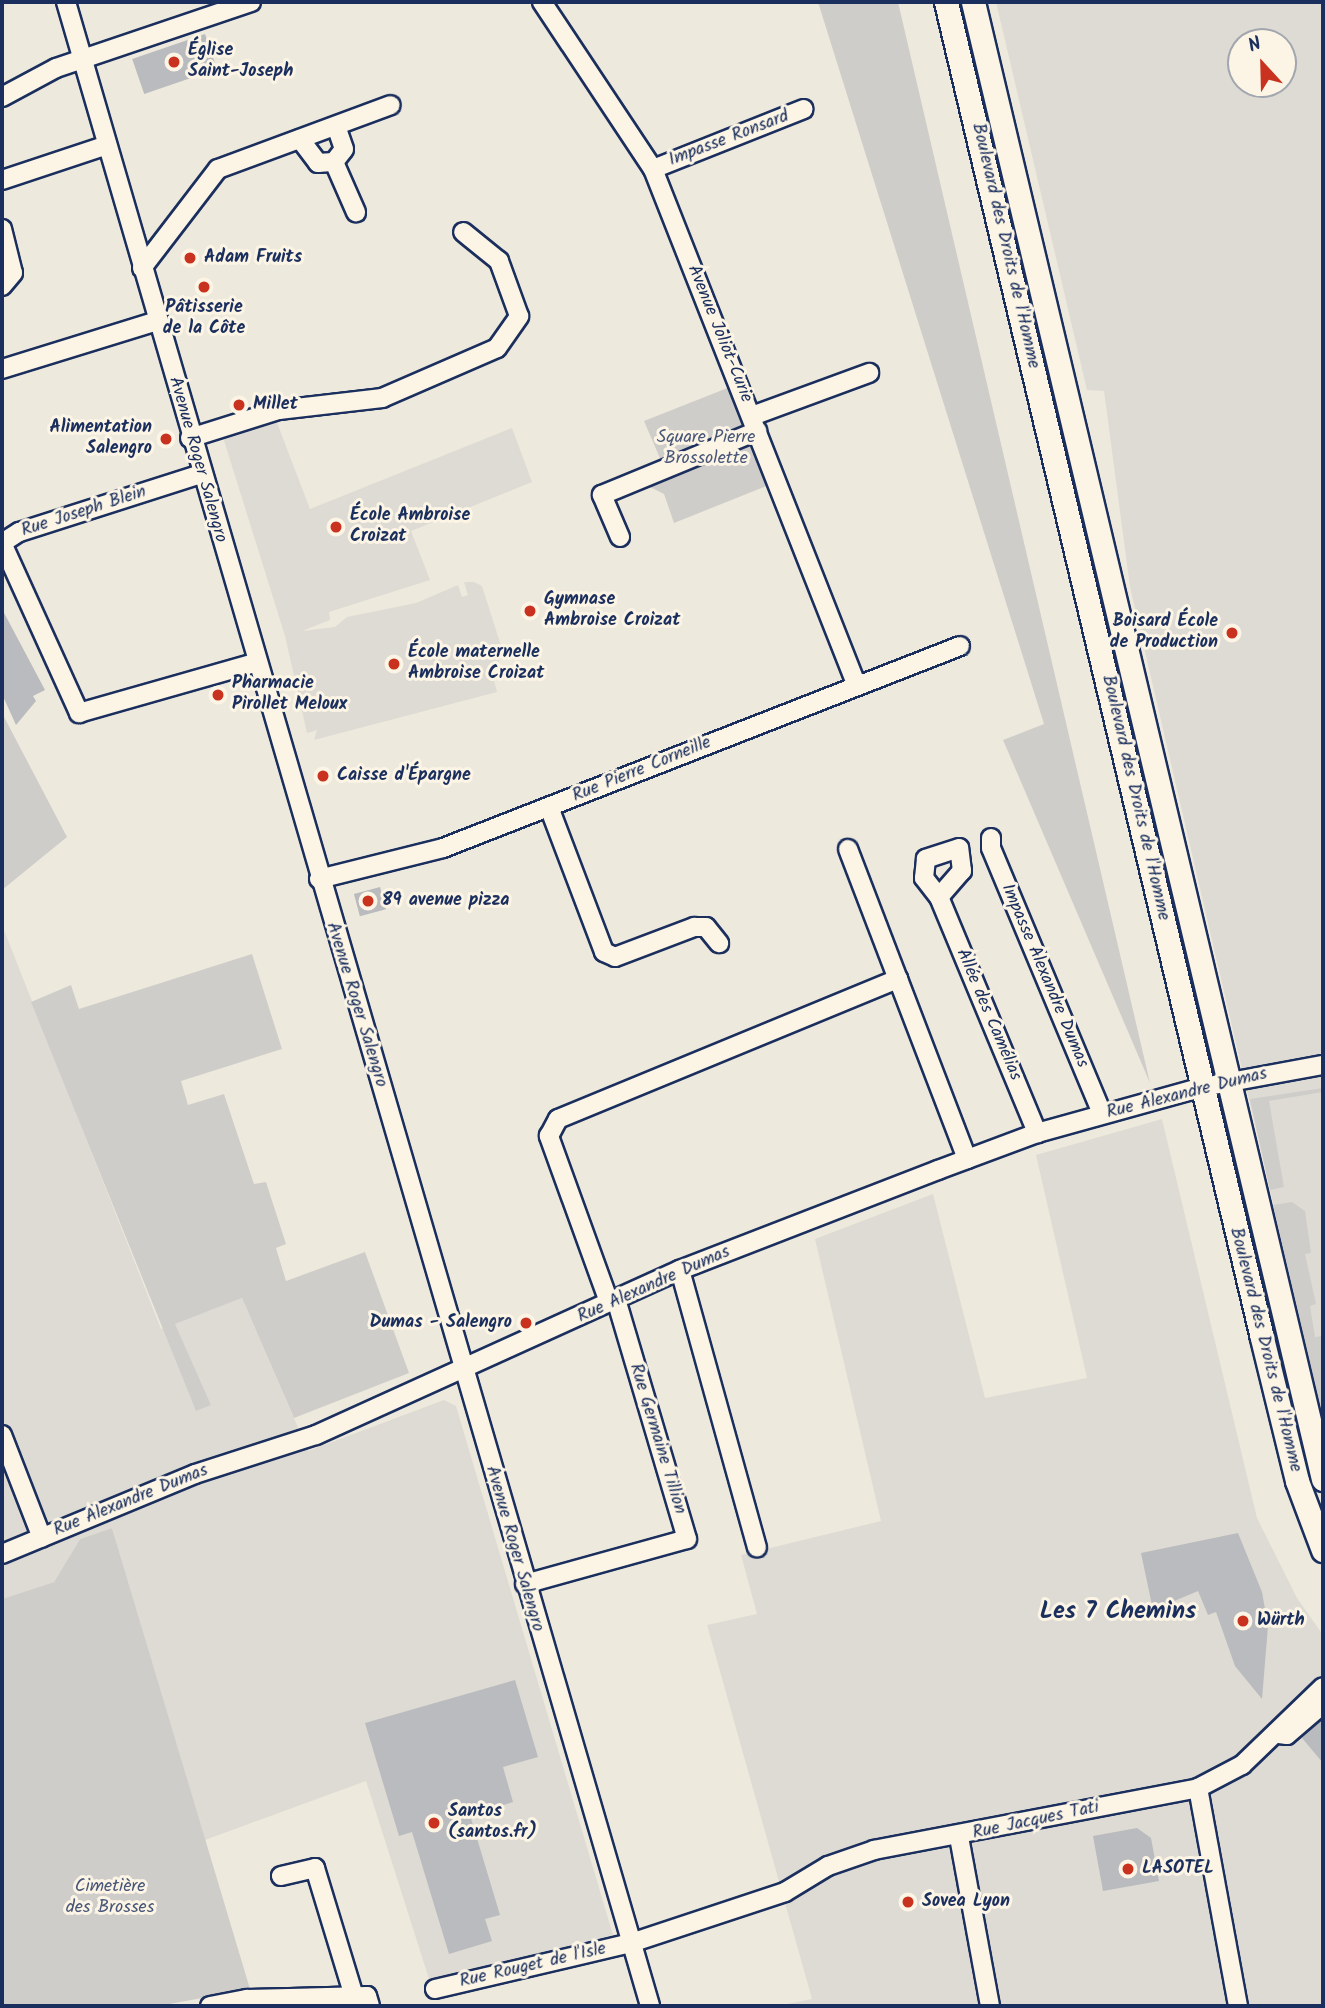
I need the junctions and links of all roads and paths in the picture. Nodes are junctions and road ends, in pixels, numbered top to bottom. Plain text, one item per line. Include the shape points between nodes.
1 (66, 2) edge
2 (251, 2) edge
3 (542, 2) edge
4 (946, 2) edge
5 (973, 2) edge
6 (83, 59) junction
7 (2, 97) edge
8 (391, 105) dead end
9 (804, 109) dead end
10 (336, 126) junction
11 (300, 139) junction
12 (107, 145) junction
13 (334, 162) junction
14 (653, 169) junction
15 (2, 180) edge
16 (356, 212) dead end
17 (2, 229) edge
18 (463, 232) dead end
19 (142, 268) junction
20 (2, 286) edge
21 (157, 321) junction
22 (2, 369) edge
23 (869, 373) dead end
24 (755, 424) junction
25 (190, 438) junction
26 (201, 474) junction
27 (620, 537) dead end
28 (960, 646) dead end
29 (256, 663) junction
30 (857, 686) junction
31 (549, 807) junction
32 (992, 838) dead end
33 (848, 849) dead end
34 (319, 879) junction
35 (939, 897) dead end
36 (719, 943) dead end
37 (898, 979) junction
38 (1323, 1065) edge
39 (1227, 1081) junction
40 (1203, 1087) junction
41 (1102, 1114) junction
42 (1037, 1133) junction
43 (967, 1159) junction
44 (680, 1270) junction
45 (612, 1301) junction
46 (464, 1372) junction
47 (2, 1435) edge
48 (1323, 1479) edge
49 (42, 1538) junction
50 (757, 1548) dead end
51 (1323, 1550) edge
52 (2, 1554) edge
53 (525, 1584) junction
54 (1323, 1688) edge
55 (1323, 1704) edge
56 (1279, 1734) junction
57 (1198, 1788) junction
58 (959, 1837) junction
59 (281, 1876) dead end
60 (631, 1943) junction
61 (435, 1989) dead end
62 (364, 1999) edge
63 (248, 2003) edge
64 (210, 2006) edge
65 (650, 2006) edge
66 (990, 2006) edge
67 (1238, 2006) edge

1 - 6 street, Avenue Roger Salengro
2 - 6 street
3 - 14 street, Avenue Joliot-Curie
4 - 40 main road, Boulevard des Droits de l'Homme
5 - 39 main road, Boulevard des Droits de l'Homme
6 - 7 street
6 - 12 street, Avenue Roger Salengro
8 - 10 street
9 - 14 street, Impasse Ronsard
10 - 11 street
10 - 13 street via 344,149
11 - 13 street via 318,163
11 - 19 street via 207,177 189,212
12 - 15 street
12 - 19 street, Avenue Roger Salengro
13 - 16 street
14 - 24 street, Avenue Joliot-Curie
17 - 20 street via 12,273
18 - 25 street via 499,261 519,316 497,348 382,398 279,410
19 - 21 street, Avenue Roger Salengro
21 - 22 street
21 - 25 street, Avenue Roger Salengro
23 - 24 street
24 - 27 street via 602,495
24 - 30 street, Avenue Joliot-Curie
25 - 26 street, Avenue Roger Salengro
26 - 29 street, Avenue Roger Salengro
26 - 29 street, Rue Joseph Blein via 19,532 2,543 79,713
28 - 30 street, Rue Pierre Corneille
29 - 34 street, Avenue Roger Salengro
30 - 31 street, Rue Pierre Corneille
31 - 34 street, Rue Pierre Corneille via 443,848
31 - 36 street via 604,952 615,957 694,927 706,927
32 - 41 street, Impasse Alexandre Dumas via 991,848
33 - 37 street
34 - 46 street, Avenue Roger Salengro
35 - 42 street, Allée des Camélias
37 - 43 street
37 - 45 street via 558,1119 550,1136
38 - 39 street, Rue Alexandre Dumas
39 - 40 street, Rue Alexandre Dumas
39 - 48 main road, Boulevard des Droits de l'Homme
40 - 41 street, Rue Alexandre Dumas
40 - 51 main road, Boulevard des Droits de l'Homme via 1297,1482
41 - 42 street, Rue Alexandre Dumas
42 - 43 street, Rue Alexandre Dumas
43 - 44 street, Rue Alexandre Dumas
44 - 45 street, Rue Alexandre Dumas
44 - 50 street
45 - 46 street, Rue Alexandre Dumas
45 - 53 street, Rue Germaine Tillion via 687,1539
46 - 49 street, Rue Alexandre Dumas via 316,1435 195,1474
46 - 53 street, Avenue Roger Salengro
47 - 49 street
49 - 52 street, Rue Alexandre Dumas
53 - 60 street, Avenue Roger Salengro
54 - 56 street, Rue Jacques Tati via 1279,1726
55 - 56 street, Rue Jacques Tati via 1287,1735
56 - 57 street, Rue Jacques Tati via 1242,1765
57 - 58 street, Rue Jacques Tati
57 - 67 street
58 - 60 street, Rue Jacques Tati via 874,1850 828,1867 785,1892
58 - 66 street
59 - 62 street via 315,1868
60 - 61 street, Rue Rouget de l'Isle
60 - 65 street, Avenue Roger Salengro
62 - 63 street
63 - 64 street

